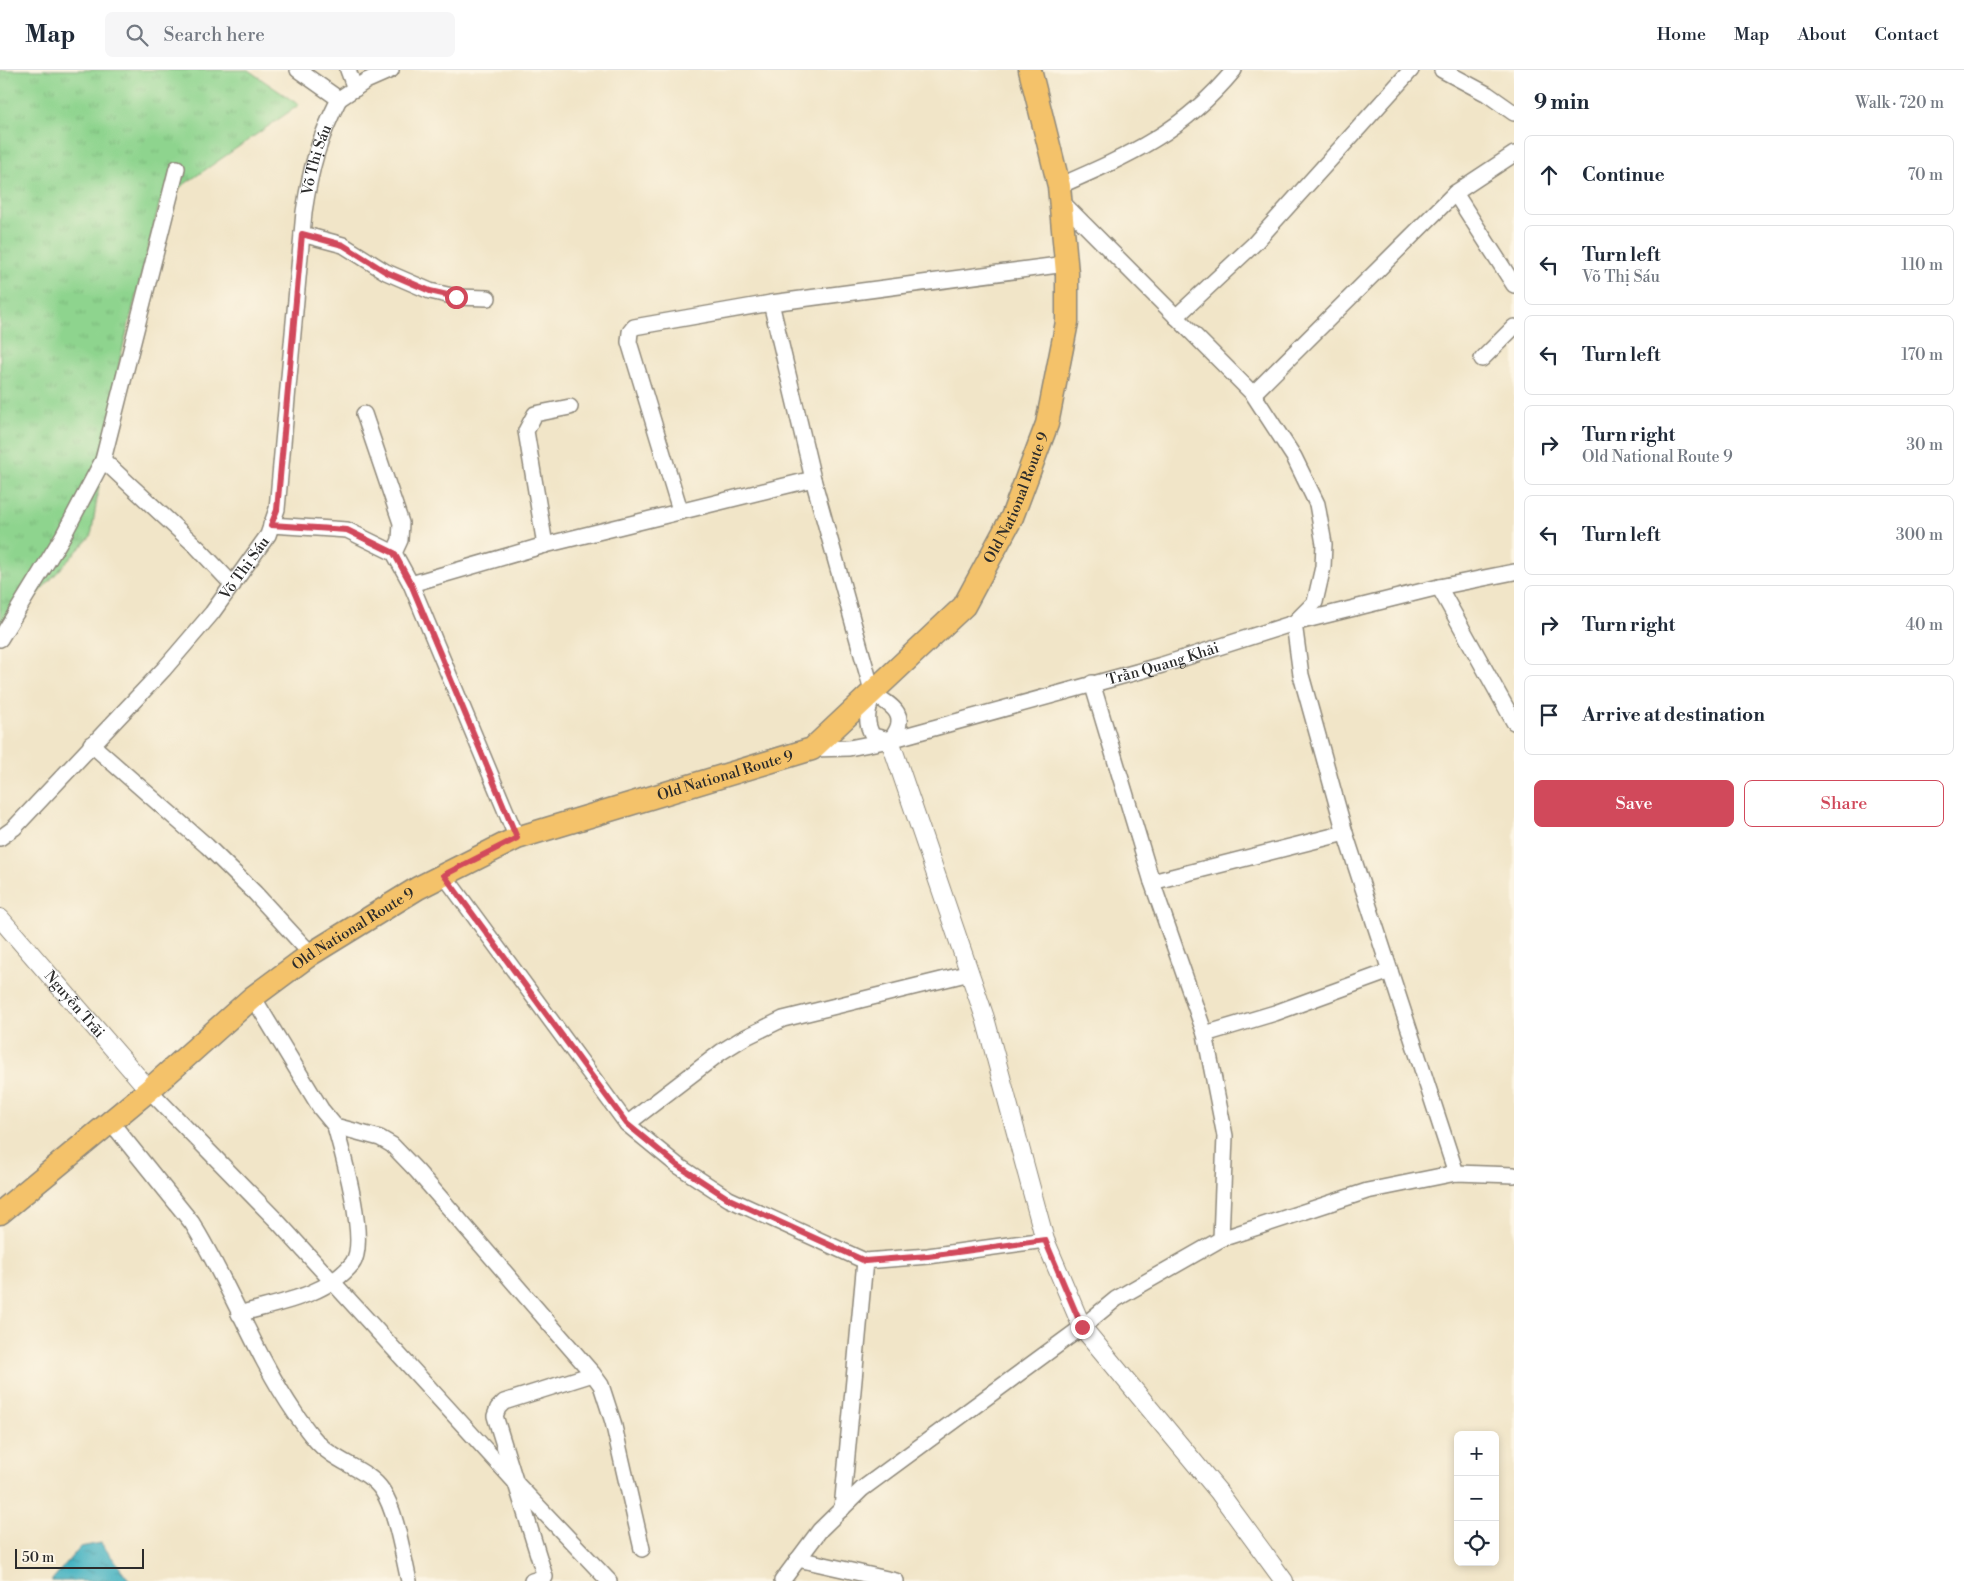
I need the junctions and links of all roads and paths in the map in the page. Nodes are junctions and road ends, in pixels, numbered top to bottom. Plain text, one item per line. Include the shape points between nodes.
1 (298, 70) edge
2 (348, 70) edge
3 (391, 70) edge
4 (1030, 70) edge
5 (1234, 70) edge
6 (1411, 70) edge
7 (1442, 70) edge
8 (355, 89) junction
9 (339, 99) junction
10 (1514, 113) edge
11 (1514, 154) edge
12 (177, 168) dead end
13 (1060, 193) junction
14 (1455, 193) junction
15 (302, 234) junction
16 (1066, 264) junction
17 (1514, 285) edge
18 (488, 298) dead end
19 (771, 303) junction
20 (1176, 318) junction
21 (1514, 326) edge
22 (1482, 359) dead end
23 (1253, 394) junction
24 (570, 406) dead end
25 (364, 414) dead end
26 (102, 460) junction
27 (813, 479) junction
28 (680, 510) junction
29 (271, 525) junction
30 (544, 545) junction
31 (394, 553) junction
32 (1514, 572) edge
33 (411, 584) junction
34 (233, 585) junction
35 (1439, 588) junction
36 (1294, 623) junction
37 (0, 639) edge
38 (1092, 683) junction
39 (873, 694) junction
40 (1514, 722) edge
41 (890, 740) junction
42 (91, 744) junction
43 (812, 749) junction
44 (1345, 833) junction
45 (0, 838) edge
46 (517, 838) junction
47 (444, 875) junction
48 (1152, 882) junction
49 (0, 918) edge
50 (311, 954) junction
51 (1390, 971) junction
52 (970, 973) junction
53 (253, 997) junction
54 (1205, 1034) junction
55 (149, 1090) junction
56 (110, 1121) junction
57 (627, 1124) junction
58 (334, 1126) junction
59 (1456, 1173) junction
60 (1514, 1175) edge
61 (0, 1214) edge
62 (1221, 1239) junction
63 (1045, 1240) junction
64 (865, 1261) junction
65 (332, 1281) junction
66 (239, 1314) junction
67 (1082, 1327) junction
68 (593, 1374) junction
69 (516, 1483) junction
70 (842, 1509) junction
71 (642, 1549) dead end
72 (798, 1559) junction
73 (409, 1581) edge
74 (532, 1581) edge
75 (609, 1581) edge
76 (782, 1581) edge
77 (896, 1581) edge
78 (1284, 1581) edge

1 - 9 street
2 - 8 street
3 - 8 street
4 - 13 main road, Old National Route 9
5 - 13 street via 1208,99 1170,131
6 - 20 street via 1254,244
7 - 10 street
8 - 9 street
9 - 15 street, Võ Thị Sáu via 310,168
11 - 14 street
12 - 26 street
13 - 16 main road, Old National Route 9
13 - 20 street
14 - 17 street
14 - 23 street
15 - 18 street via 343,245 386,272 430,291 456,297
15 - 29 street, Võ Thị Sáu via 277,510
16 - 19 street
16 - 39 main road, Old National Route 9 via 1067,322 1047,424 1012,517 964,606
19 - 27 street
19 - 28 street via 638,324 630,332 629,342
20 - 23 street
21 - 22 street
23 - 36 street via 1294,458 1317,504 1324,544 1323,567 1315,602
24 - 30 street via 535,414 526,431
25 - 31 street via 401,523 400,540
26 - 34 street via 198,548
26 - 37 street via 63,536
27 - 28 street
27 - 39 street
28 - 30 street
29 - 31 street via 347,530
29 - 34 street, Võ Thị Sáu via 268,535
30 - 33 street
31 - 33 street
32 - 35 street, Trần Quang Khải
33 - 46 street
34 - 42 street, Võ Thị Sáu via 164,669
35 - 36 street, Trần Quang Khải
35 - 40 street
36 - 38 street, Trần Quang Khải via 1162,665
36 - 44 street via 1301,675
38 - 41 street, Trần Quang Khải
38 - 48 street
39 - 41 street via 867,714 868,728 872,736
39 - 41 street via 891,704 900,719 899,730
39 - 43 main road, Old National Route 9
41 - 43 street, Trần Quang Khải via 849,748
41 - 52 street
42 - 45 street, Võ Thị Sáu via 14,828
42 - 50 street via 207,846
43 - 46 main road, Old National Route 9
44 - 48 street
44 - 51 street
46 - 47 main road, Old National Route 9
47 - 50 main road, Old National Route 9
47 - 57 street
48 - 54 street
49 - 55 street, Nguyễn Trãi
50 - 53 main road, Old National Route 9
51 - 54 street via 1275,1013
51 - 59 street
52 - 57 street via 783,1019 721,1052
52 - 63 street
53 - 55 main road, Old National Route 9
53 - 58 street
54 - 62 street via 1225,1136
55 - 56 main road, Old National Route 9
55 - 65 street
56 - 61 main road, Old National Route 9
56 - 66 street via 192,1223
57 - 64 street via 677,1165 729,1199
58 - 65 street via 345,1159 358,1240 354,1262
58 - 68 street via 380,1138 392,1145
59 - 60 street
59 - 62 street via 1367,1191
62 - 67 street via 1116,1299
63 - 64 street
63 - 67 street
64 - 70 street
65 - 66 street via 313,1292
65 - 69 street
66 - 73 street via 281,1391 318,1443 372,1479 382,1490 389,1504
67 - 70 street via 862,1489
67 - 78 street via 1218,1491
68 - 69 street via 504,1402 498,1408 495,1416
68 - 71 street via 601,1385 613,1422
69 - 74 street via 545,1577
69 - 75 street
70 - 72 street via 820,1530
72 - 76 street
72 - 77 street

